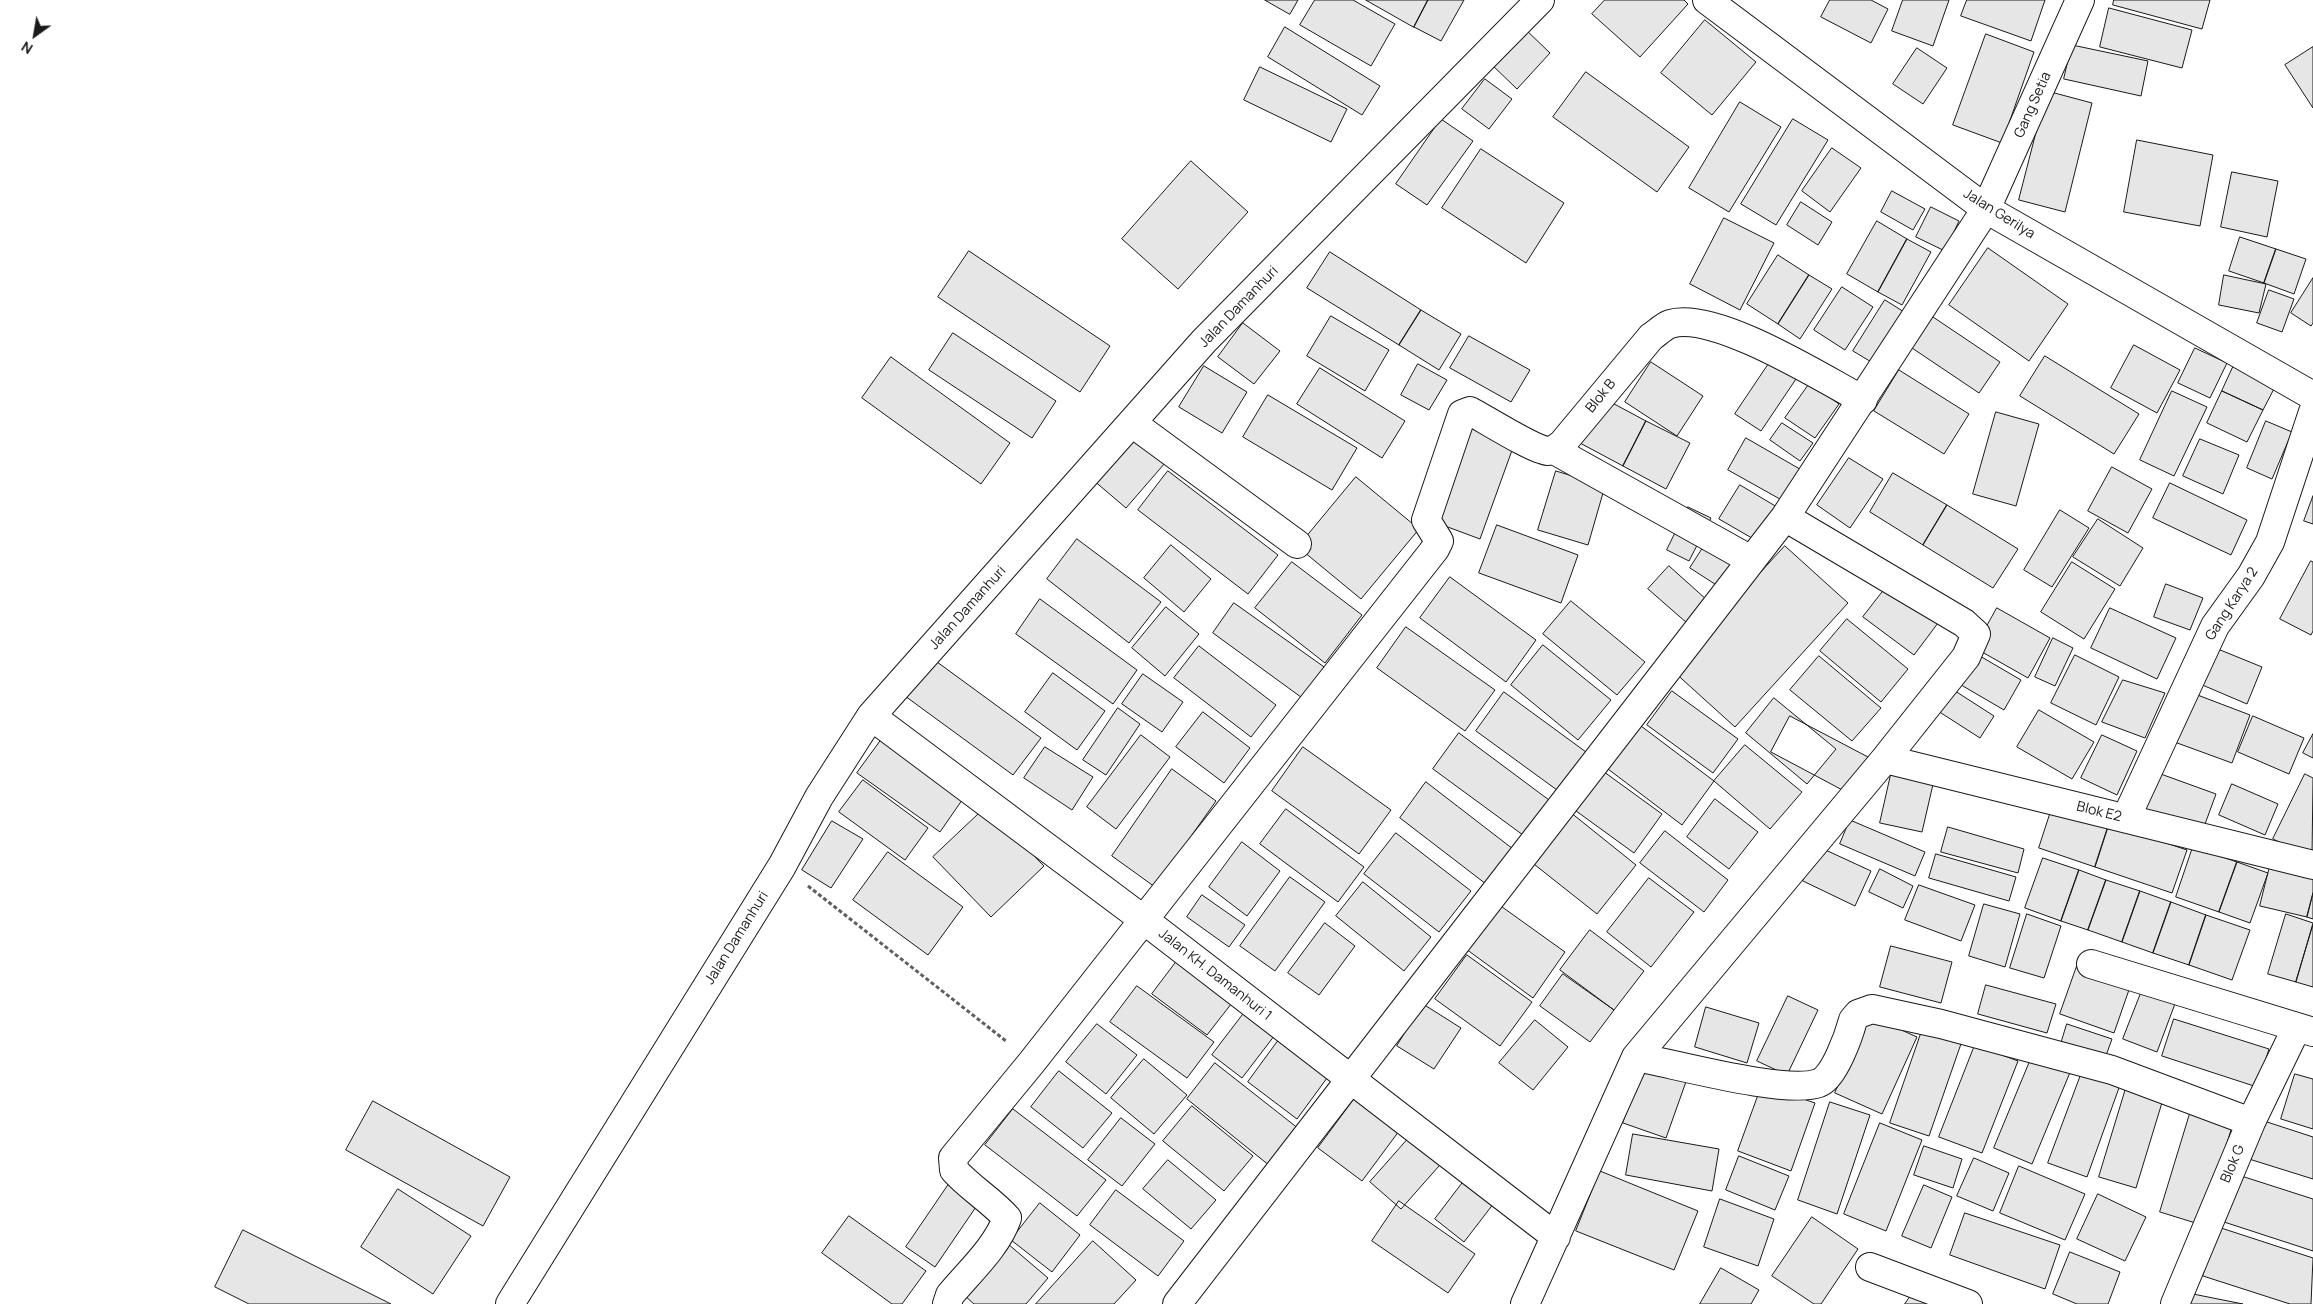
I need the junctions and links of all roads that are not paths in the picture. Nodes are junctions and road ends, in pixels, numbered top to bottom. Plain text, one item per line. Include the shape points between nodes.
1 (1540, 0) edge
2 (1707, 0) edge
3 (2080, 0) edge
4 (1986, 209) junction
5 (2313, 396) edge
6 (1863, 400) junction
7 (2313, 412) edge
8 (1132, 423) junction
9 (1554, 450) junction
10 (1785, 517) junction
11 (1297, 544) dead end
12 (1752, 560) junction
13 (871, 716) junction
14 (1885, 759) junction
15 (2126, 818) junction
16 (2313, 865) edge
17 (1144, 920) junction
18 (2091, 964) dead end
19 (2305, 1029) edge
20 (1636, 1057) junction
21 (1349, 1079) junction
22 (2251, 1122) junction
23 (1556, 1237) junction
24 (1870, 1267) dead end
25 (1531, 1302) edge
26 (510, 1304) edge
27 (947, 1304) edge
28 (1177, 1304) edge
29 (1968, 1304) edge
30 (2175, 1304) edge

1 - 8 street, Jalan Damanhuri via 1204,342
2 - 4 street, Jalan Gerilya
3 - 4 street, Gang Setia
4 - 5 street, Jalan Gerilya
4 - 6 street, Gang Setia
6 - 9 street, Blok B via 1726,330 1691,323 1670,324 1651,337
6 - 10 street, Gang Setia
7 - 15 street, Gang Karya 2 via 2270,542 2251,576 2215,626
8 - 11 street
8 - 13 street, Jalan Damanhuri
9 - 12 street
9 - 17 street via 1533,446 1470,411 1462,414 1426,520 1439,541
10 - 12 street, Gang Setia
10 - 14 street via 1964,622 1976,634 1966,657
12 - 21 street, Gang Setia
13 - 17 street, Jalan KH. Damanhuri 1
13 - 26 street, Jalan Damanhuri via 819,797 782,866
14 - 15 street, Blok E2
14 - 20 street
15 - 16 street, Blok E2
17 - 21 street, Jalan KH. Damanhuri 1
17 - 27 street via 953,1158 954,1170 1006,1218 993,1244 950,1295
18 - 19 street
19 - 22 street, Blok G
20 - 22 street via 1779,1085 1819,1083 1833,1068 1853,1020 1858,1014 1872,1010 1941,1024 2112,1070
20 - 23 street
21 - 23 street, Jalan KH. Damanhuri 1
21 - 28 street, Gang Setia
22 - 30 street, Blok G
23 - 25 street
24 - 29 street

